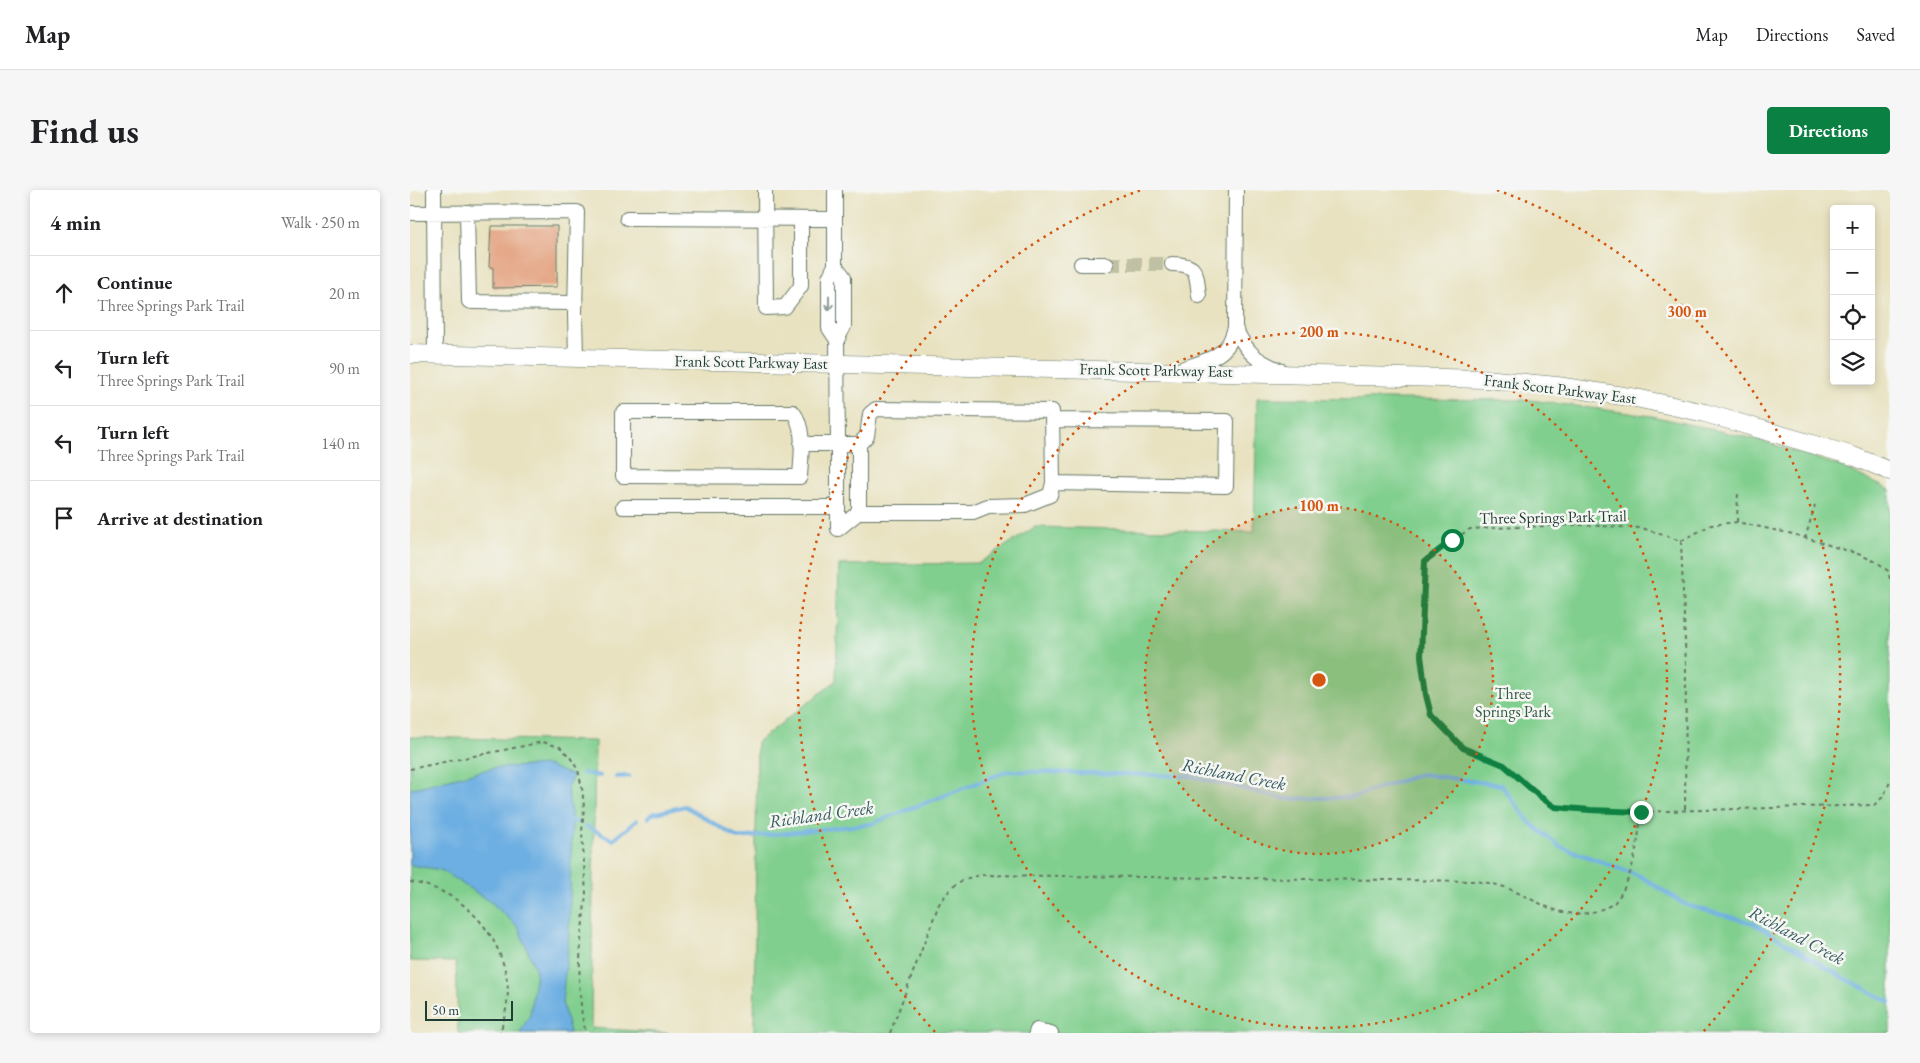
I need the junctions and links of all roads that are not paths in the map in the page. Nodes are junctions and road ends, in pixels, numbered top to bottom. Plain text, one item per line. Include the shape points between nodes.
1 (434, 190) edge
2 (765, 190) edge
3 (835, 190) edge
4 (1236, 190) edge
5 (467, 212) junction
6 (410, 213) edge
7 (434, 213) junction
8 (627, 218) dead end
9 (765, 218) junction
10 (801, 219) junction
11 (835, 219) junction
12 (1081, 264) dead end
13 (1107, 264) tunnel mouth
14 (1172, 264) tunnel mouth
15 (1199, 296) dead end
16 (576, 303) junction
17 (1235, 328) junction
18 (410, 354) edge
19 (435, 355) junction
20 (576, 358) junction
21 (837, 364) junction
22 (1176, 371) junction
23 (1287, 373) junction
24 (1053, 420) junction
25 (801, 444) junction
26 (838, 444) junction
27 (858, 444) junction
28 (1890, 471) edge
29 (1053, 484) junction
30 (623, 507) dead end
31 (837, 507) junction
32 (859, 512) junction
33 (1036, 1033) edge
34 (1051, 1033) edge

1 - 7 street
2 - 9 street
3 - 11 street
4 - 17 street
5 - 7 street
5 - 16 street via 468,301
5 - 16 street via 577,212
6 - 7 street
7 - 19 street
8 - 9 street
9 - 10 street
9 - 10 street via 766,308 785,307 801,286
10 - 11 street
11 - 21 street via 835,265 844,277 844,326 837,340
12 - 13 street
14 - 15 street via 1183,264 1195,271
16 - 20 street
17 - 22 street via 1228,344 1220,352
17 - 23 street via 1242,344 1261,363
18 - 19 main road, Frank Scott Parkway East
19 - 20 main road, Frank Scott Parkway East
20 - 21 main road, Frank Scott Parkway East
21 - 22 main road, Frank Scott Parkway East
21 - 26 street
22 - 23 main road, Frank Scott Parkway East
23 - 28 main road, Frank Scott Parkway East via 1485,379 1636,398 1853,456
24 - 27 street via 1052,411 876,409 870,414 867,436
24 - 29 street
24 - 29 street via 1227,421 1226,486
25 - 25 street via 800,477 623,476 623,412 793,412 800,420
25 - 26 street
26 - 27 street
26 - 31 street
27 - 32 street
29 - 32 street via 1050,495 1025,506 988,506 973,512
30 - 31 street
31 - 32 street via 838,529
33 - 34 street via 1036,1030

